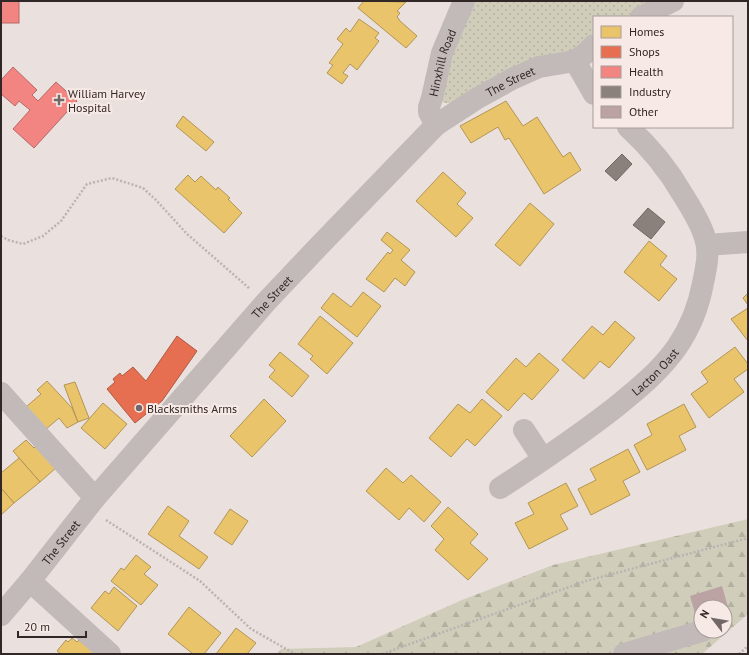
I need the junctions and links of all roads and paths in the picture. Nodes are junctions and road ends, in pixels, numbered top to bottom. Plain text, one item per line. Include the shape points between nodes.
1 (464, 1) edge
2 (673, 1) edge
3 (643, 16) edge
4 (593, 46) edge
5 (575, 60) junction
6 (593, 92) edge
7 (436, 125) junction
8 (629, 128) edge
9 (1, 236) edge
10 (748, 242) edge
11 (707, 245) junction
12 (266, 302) junction
13 (5, 404) edge
14 (524, 430) dead end
15 (543, 459) junction
16 (500, 488) dead end
17 (91, 503) junction
18 (748, 538) edge
19 (30, 581) junction
20 (1, 615) edge
21 (693, 634) edge
22 (748, 646) edge
23 (110, 654) edge
24 (295, 654) edge
25 (382, 654) edge
26 (624, 654) edge
27 (739, 654) edge

1 - 7 street, Hinxhill Road via 442,53 428,109
2 - 3 street
4 - 5 street, The Street
5 - 6 street
5 - 7 street, The Street via 533,70 476,99
7 - 12 street, The Street
8 - 11 street, Lacton Oast via 649,148 676,183 700,225
9 - 12 path via 23,244 43,236 61,221 87,184 112,178 143,188 187,234
10 - 11 street
11 - 15 street, Lacton Oast via 707,265 702,289 693,317 677,348 658,370 630,395
12 - 17 street, The Street
13 - 17 street
14 - 15 street
15 - 16 street, Lacton Oast
17 - 19 street, The Street
17 - 24 path via 200,581 251,629
18 - 25 path via 586,582
19 - 20 street, The Street
19 - 23 street
21 - 26 street
22 - 27 path

